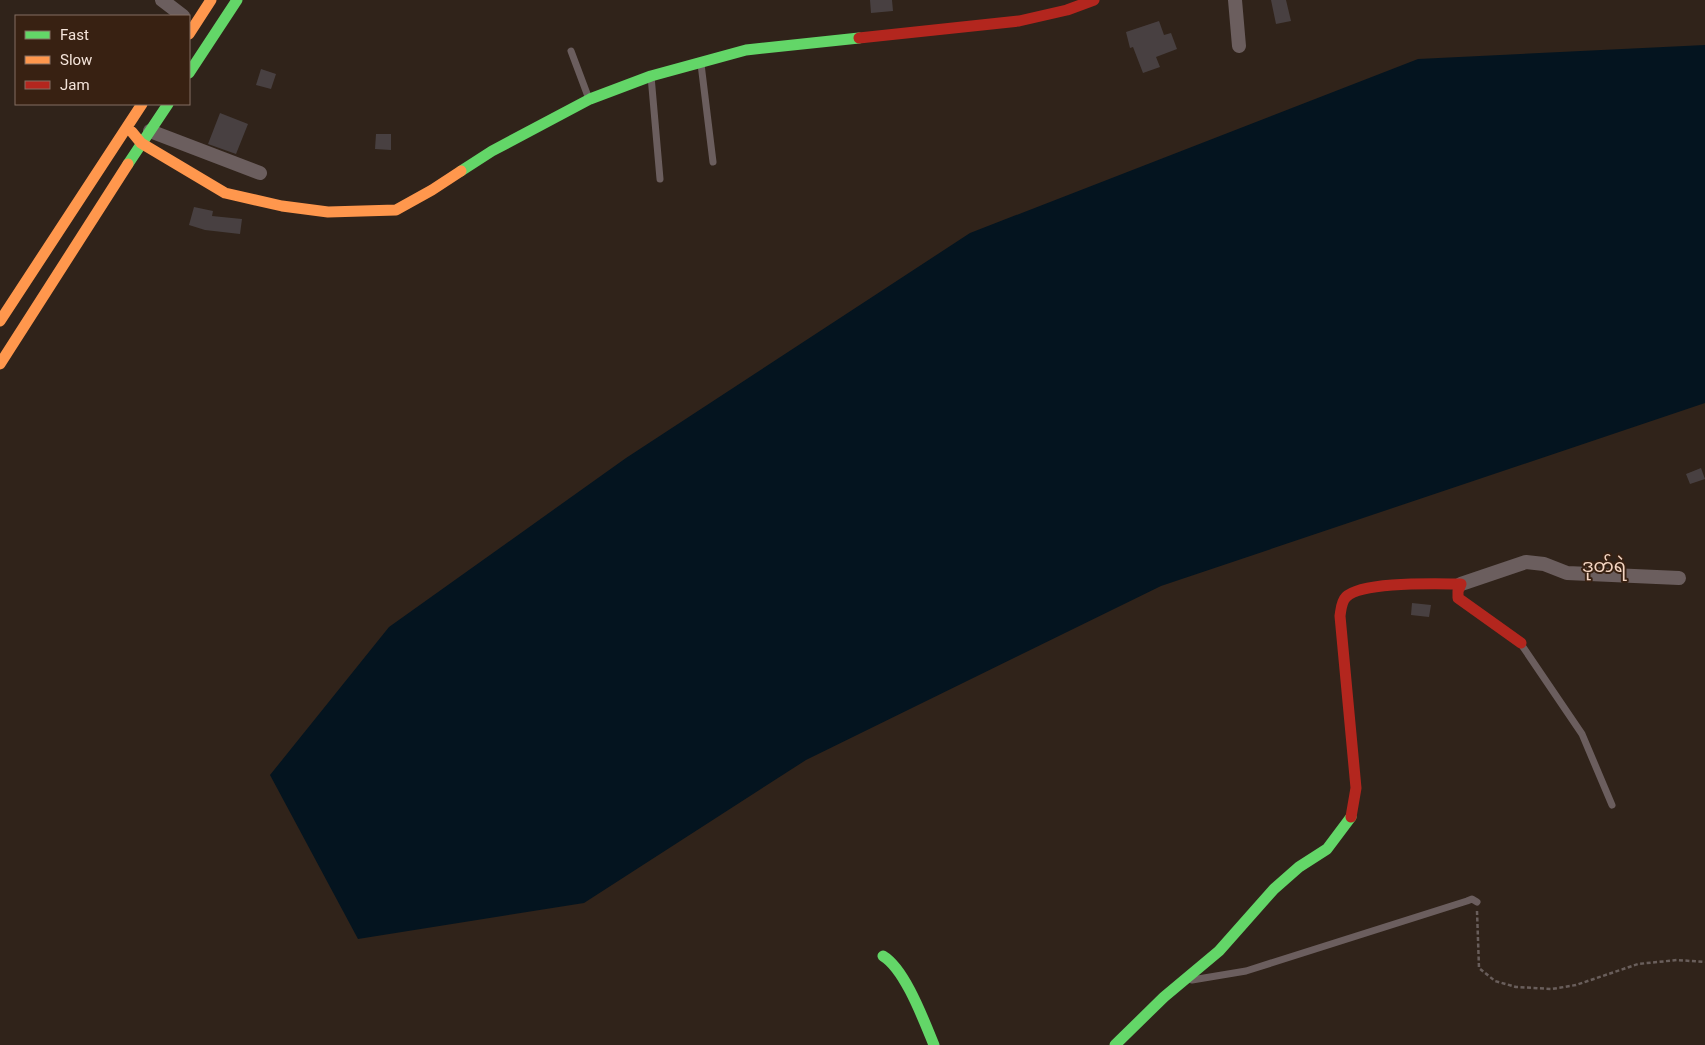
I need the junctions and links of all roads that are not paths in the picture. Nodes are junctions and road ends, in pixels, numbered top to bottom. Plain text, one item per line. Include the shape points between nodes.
1 (162, 0) edge
2 (211, 0) edge
3 (237, 0) edge
4 (1094, 0) edge
5 (1236, 0) edge
6 (182, 15) edge
7 (191, 27) edge
8 (1239, 46) dead end
9 (571, 51) dead end
10 (701, 61) junction
11 (190, 70) edge
12 (650, 76) junction
13 (590, 100) junction
14 (141, 105) edge
15 (167, 105) edge
16 (127, 126) junction
17 (150, 131) junction
18 (141, 143) junction
19 (713, 162) dead end
20 (260, 174) dead end
21 (660, 179) dead end
22 (0, 322) edge
23 (0, 364) edge
24 (1679, 578) dead end
25 (1461, 584) junction
26 (1521, 643) joint
27 (1612, 806) dead end
28 (1477, 902) road end
29 (883, 956) dead end
30 (1182, 982) junction
31 (934, 1045) edge
32 (1115, 1045) edge

1 - 6 street
2 - 7 street
3 - 11 street
4 - 10 street via 1052,15 1019,21 746,50
5 - 8 street
9 - 13 lane
10 - 12 street
10 - 19 lane
12 - 13 street
12 - 21 lane
13 - 18 street via 492,151 396,210 328,212 225,193
14 - 16 street
15 - 17 street
16 - 18 street
16 - 22 street
17 - 18 street
17 - 20 street
18 - 23 street
24 - 25 street via 1567,573 1544,564 1526,562
25 - 26 street via 1458,598
25 - 30 street via 1384,586 1351,593 1344,599 1340,616 1356,788 1351,817 1327,849 1298,867 1274,889 1219,951
26 - 27 lane via 1582,734
28 - 30 lane via 1467,901 1246,971
29 - 31 street via 890,960 913,995
30 - 32 street

